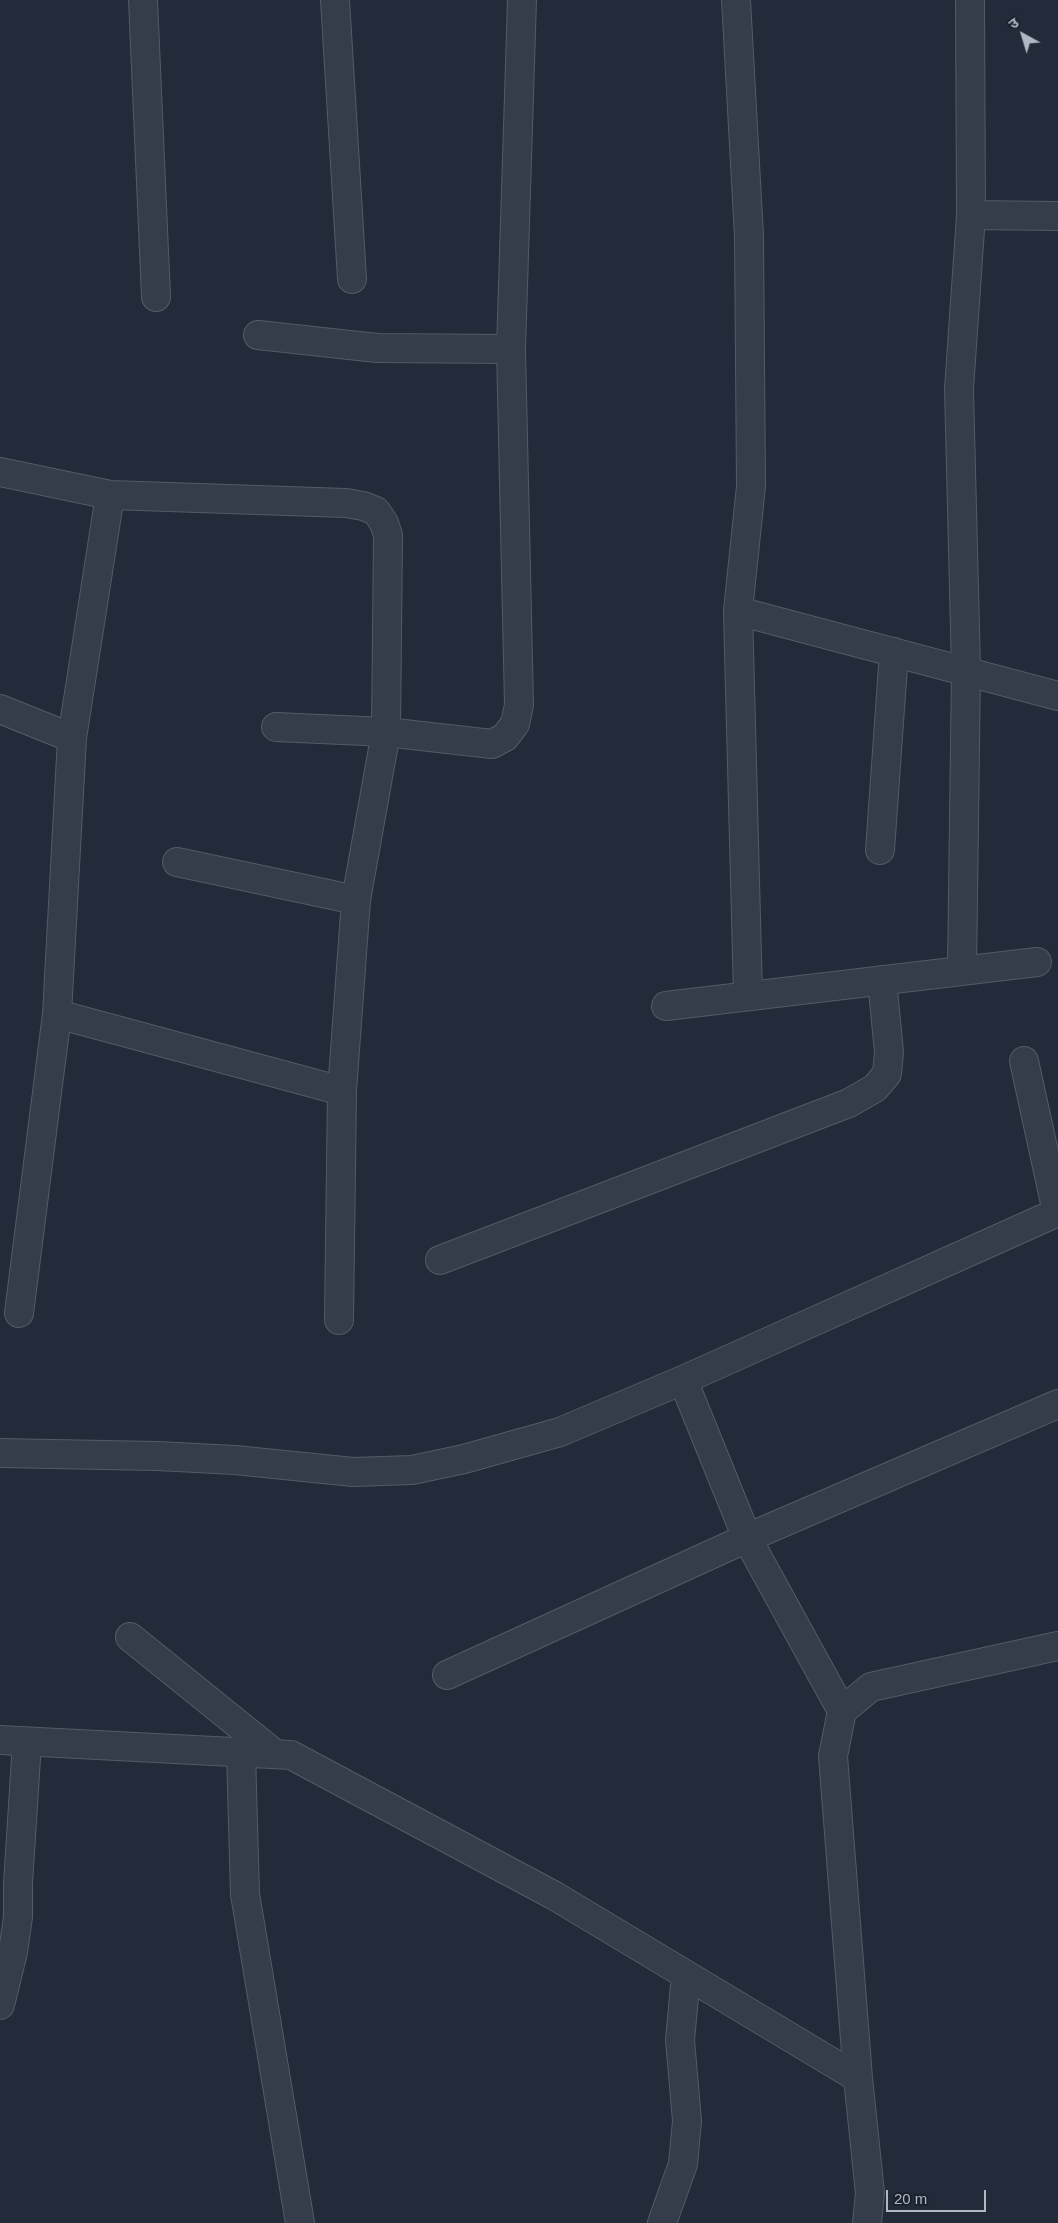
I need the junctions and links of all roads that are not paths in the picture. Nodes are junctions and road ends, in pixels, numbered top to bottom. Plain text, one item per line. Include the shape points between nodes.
1 (143, 0) edge
2 (335, 0) edge
3 (522, 0) edge
4 (736, 0) edge
5 (970, 0) edge
6 (971, 215) junction
7 (1058, 216) edge
8 (352, 279) dead end
9 (156, 297) dead end
10 (258, 335) dead end
11 (511, 349) junction
12 (0, 472) edge
13 (110, 495) junction
14 (738, 611) junction
15 (894, 652) junction
16 (966, 670) junction
17 (1058, 696) edge
18 (0, 708) edge
19 (276, 727) dead end
20 (386, 732) junction
21 (72, 738) junction
22 (880, 850) dead end
23 (177, 862) dead end
24 (356, 900) junction
25 (1037, 962) dead end
26 (962, 971) junction
27 (882, 980) junction
28 (748, 996) junction
29 (666, 1006) dead end
30 (57, 1014) junction
31 (1024, 1061) dead end
32 (342, 1091) junction
33 (1058, 1212) edge
34 (440, 1260) dead end
35 (18, 1313) dead end
36 (339, 1320) dead end
37 (683, 1380) junction
38 (1058, 1404) edge
39 (0, 1454) edge
40 (748, 1538) junction
41 (130, 1637) dead end
42 (1058, 1646) edge
43 (447, 1675) dead end
44 (842, 1711) junction
45 (0, 1740) edge
46 (27, 1742) junction
47 (240, 1753) junction
48 (275, 1754) junction
49 (686, 1975) junction
50 (0, 2005) edge
51 (858, 2078) junction
52 (300, 2223) edge
53 (662, 2223) edge
54 (867, 2223) edge

1 - 9 street
2 - 8 street
3 - 11 street
4 - 14 street via 749,236 751,486
5 - 6 street
6 - 7 street
6 - 16 street via 959,389
10 - 11 street via 377,348
11 - 20 street via 519,705 515,724 505,737 492,744
12 - 13 street
13 - 20 street via 346,503 376,512 388,535
13 - 21 street
14 - 15 street
14 - 28 street
15 - 16 street
15 - 22 street
16 - 17 street
16 - 26 street
18 - 21 street
19 - 20 street
20 - 24 street
21 - 30 street
23 - 24 street
24 - 32 street
25 - 26 street
26 - 27 street
27 - 28 street
27 - 34 street via 889,1052 887,1074 875,1088 848,1103
28 - 29 street
30 - 32 street
30 - 35 street
31 - 33 street
32 - 36 street
33 - 37 street
37 - 39 street via 560,1432 412,1470 353,1472 158,1456
37 - 40 street
38 - 40 street
40 - 43 street
40 - 44 street
41 - 48 street
42 - 44 street via 871,1687
44 - 51 street via 833,1756
45 - 46 street
46 - 47 street
46 - 50 street via 18,1917
47 - 48 street
47 - 52 street via 245,1894
48 - 49 street via 291,1755 319,1769 555,1896
49 - 51 street
49 - 53 street via 680,2040 687,2121 683,2164
51 - 54 street via 870,2193

